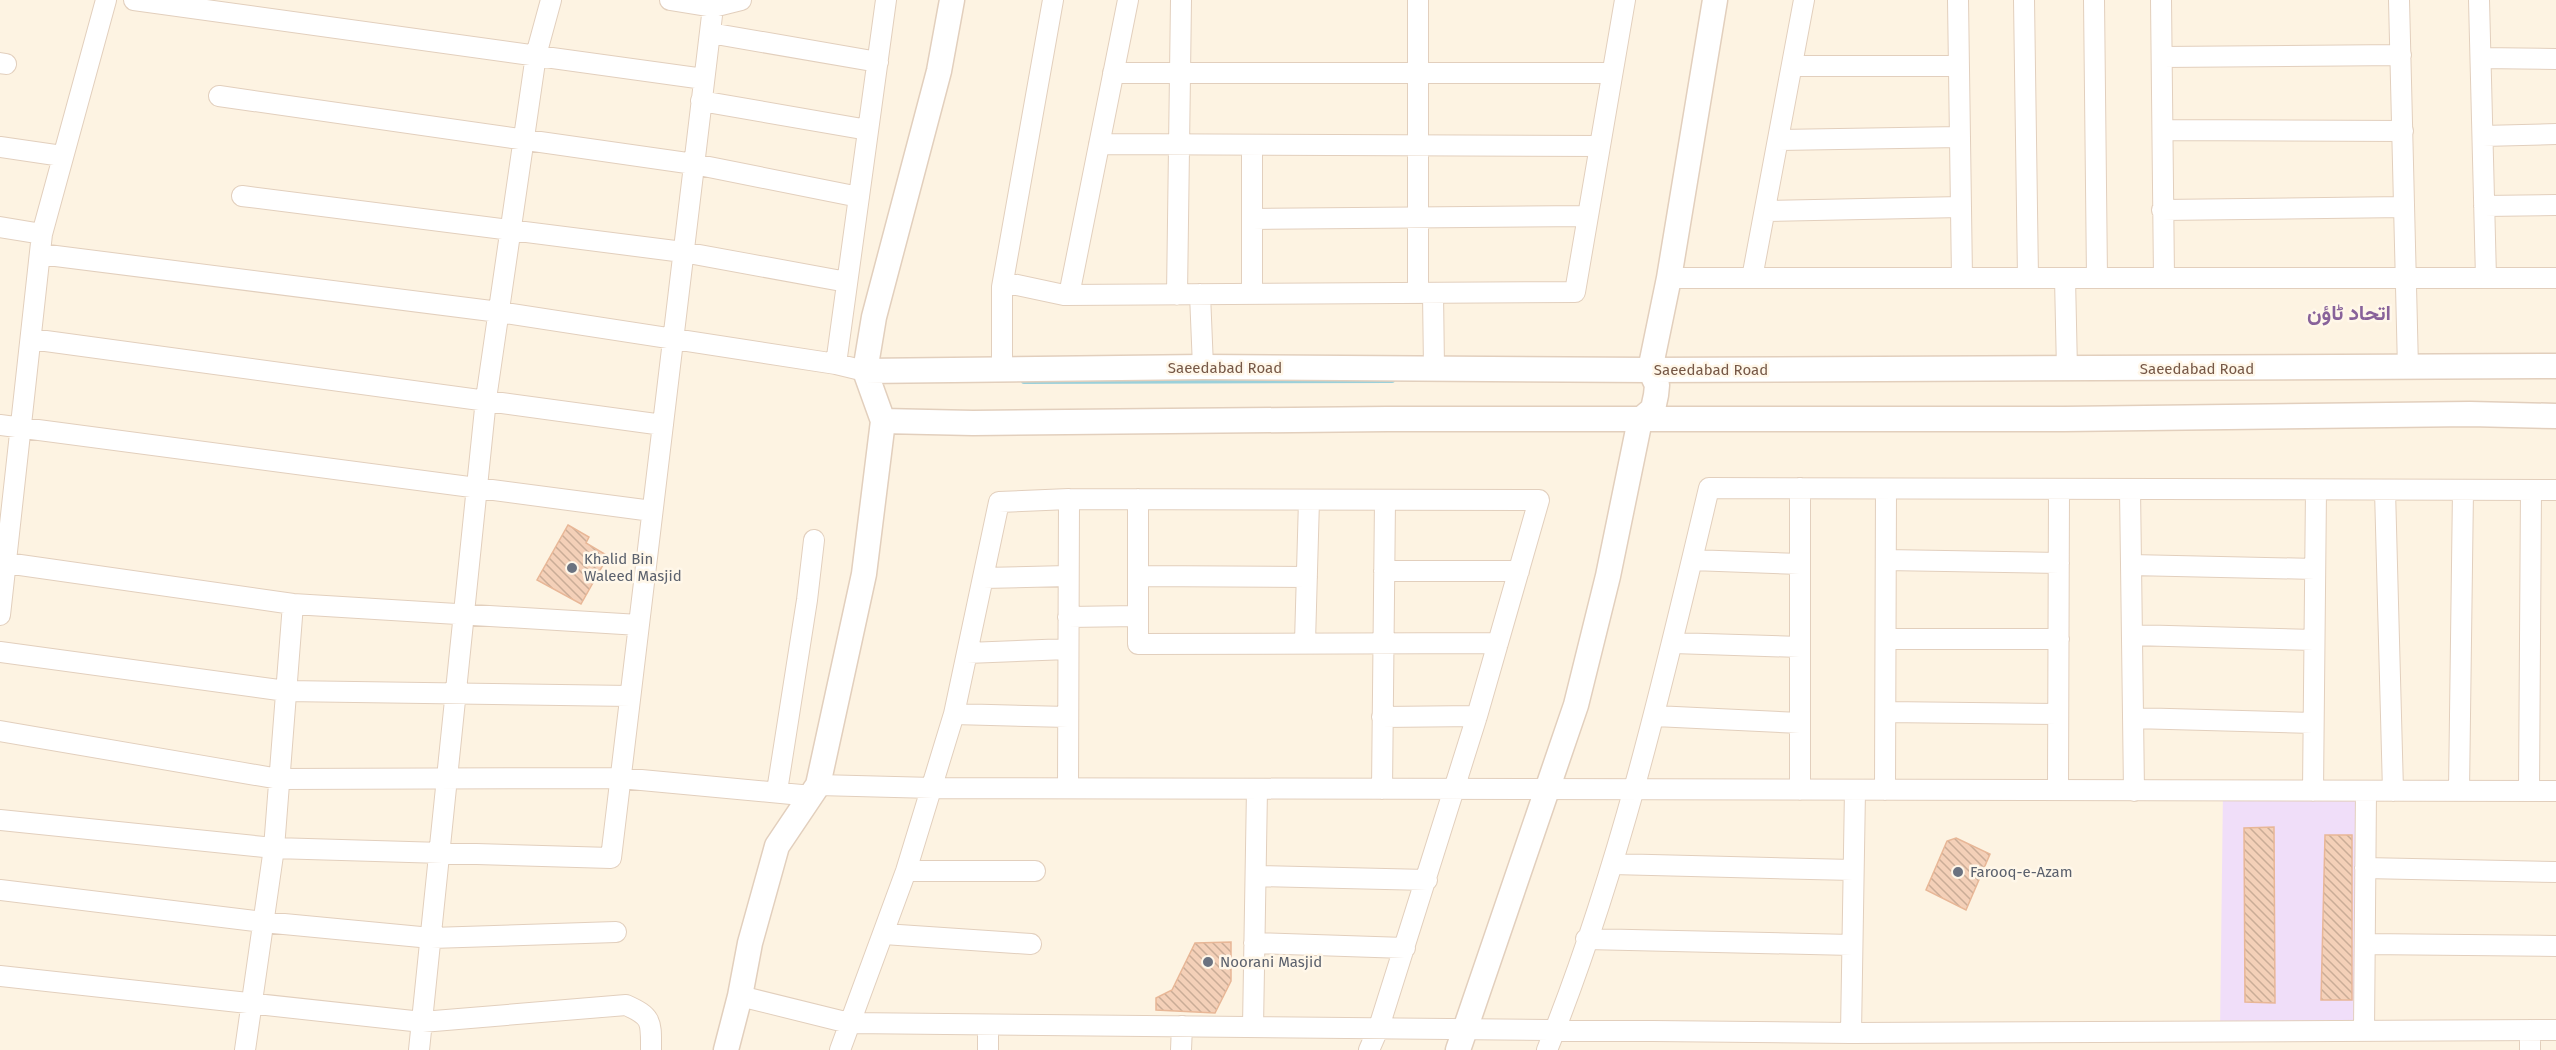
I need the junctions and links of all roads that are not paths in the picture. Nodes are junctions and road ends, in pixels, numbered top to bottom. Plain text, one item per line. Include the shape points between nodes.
1 (106, 0) edge
2 (134, 0) edge
3 (551, 0) edge
4 (670, 0) edge
5 (741, 0) edge
6 (886, 0) edge
7 (952, 0) edge
8 (1053, 0) edge
9 (1128, 0) edge
10 (1181, 0) edge
11 (1418, 0) edge
12 (1625, 0) edge
13 (1715, 0) edge
14 (1804, 0) edge
15 (1958, 0) edge
16 (2024, 0) edge
17 (2094, 0) edge
18 (2161, 0) edge
19 (2399, 0) edge
20 (2479, 0) edge
21 (713, 7) junction
22 (710, 33) junction
23 (2401, 55) junction
24 (536, 56) junction
25 (2162, 57) junction
26 (2481, 58) junction
27 (2556, 59) edge
28 (878, 62) junction
29 (1793, 66) junction
30 (1959, 66) junction
31 (1113, 73) junction
32 (1180, 73) junction
33 (1418, 73) junction
34 (1612, 73) junction
35 (704, 79) junction
36 (219, 96) dead end
37 (701, 101) junction
38 (868, 130) junction
39 (2164, 130) junction
40 (2403, 131) junction
41 (2556, 134) edge
42 (2483, 136) junction
43 (1960, 137) junction
44 (524, 139) junction
45 (1779, 140) junction
46 (1099, 144) junction
47 (1179, 144) junction
48 (1252, 145) junction
49 (1418, 145) junction
50 (1600, 146) junction
51 (0, 147) edge
52 (62, 156) junction
53 (694, 164) junction
54 (242, 196) dead end
55 (859, 197) junction
56 (2484, 206) junction
57 (2556, 206) edge
58 (1961, 207) junction
59 (2404, 207) junction
60 (2162, 210) junction
61 (1766, 211) junction
62 (1588, 216) junction
63 (1418, 218) junction
64 (1252, 219) junction
65 (0, 227) edge
66 (511, 230) junction
67 (42, 234) junction
68 (683, 252) junction
69 (40, 254) junction
70 (1669, 278) junction
71 (1752, 278) junction
72 (1962, 278) junction
73 (2028, 278) junction
74 (2065, 278) junction
75 (2097, 278) junction
76 (2164, 278) junction
77 (2406, 278) junction
78 (2486, 278) junction
79 (2556, 278) edge
80 (847, 282) junction
81 (1003, 282) junction
82 (1426, 293) junction
83 (1177, 294) junction
84 (1200, 294) junction
85 (1252, 294) junction
86 (1069, 295) junction
87 (499, 312) junction
88 (31, 339) junction
89 (673, 339) junction
90 (836, 364) junction
91 (2556, 366) edge
92 (1203, 367) junction
93 (1434, 368) junction
94 (2408, 368) junction
95 (1002, 369) junction
96 (2067, 369) junction
97 (1650, 370) junction
98 (865, 371) junction
99 (486, 401) junction
100 (2556, 416) edge
101 (1640, 420) junction
102 (883, 421) junction
103 (0, 425) edge
104 (663, 425) junction
105 (22, 428) junction
106 (477, 488) junction
107 (1800, 488) junction
108 (1886, 489) junction
109 (2059, 489) junction
110 (2130, 489) junction
111 (2316, 490) junction
112 (2385, 490) junction
113 (2463, 490) junction
114 (2531, 490) junction
115 (2556, 490) edge
116 (1069, 499) junction
117 (1138, 499) junction
118 (1308, 500) junction
119 (1385, 500) junction
120 (652, 511) junction
121 (814, 540) dead end
122 (1692, 560) junction
123 (1886, 560) junction
124 (6, 563) junction
125 (2059, 563) junction
126 (1800, 564) junction
127 (2131, 565) junction
128 (2315, 568) junction
129 (1384, 571) junction
130 (1519, 571) junction
131 (1068, 576) junction
132 (1138, 576) junction
133 (1306, 577) junction
134 (983, 578) junction
135 (1, 592) edge
136 (292, 604) junction
137 (464, 614) junction
138 (0, 615) edge
139 (1138, 616) junction
140 (1068, 617) junction
141 (639, 625) junction
142 (2132, 636) junction
143 (1886, 639) junction
144 (2059, 639) junction
145 (2314, 640) junction
146 (1305, 642) junction
147 (1383, 642) junction
148 (1498, 643) junction
149 (1672, 643) junction
150 (1800, 647) junction
151 (1068, 649) junction
152 (0, 651) edge
153 (967, 653) junction
154 (286, 691) junction
155 (456, 693) junction
156 (630, 696) junction
157 (1886, 712) junction
158 (954, 714) junction
159 (2058, 714) junction
160 (1477, 716) junction
161 (1655, 716) junction
162 (1068, 717) junction
163 (1382, 717) junction
164 (2133, 718) junction
165 (1800, 723) junction
166 (2313, 723) junction
167 (0, 731) edge
168 (620, 778) junction
169 (279, 779) junction
170 (447, 779) junction
171 (933, 788) junction
172 (1068, 788) junction
173 (1257, 789) junction
174 (1382, 789) junction
175 (1454, 789) junction
176 (1548, 789) junction
177 (1635, 789) junction
178 (815, 790) junction
179 (1800, 790) junction
180 (1855, 790) junction
181 (1886, 790) junction
182 (2058, 790) junction
183 (777, 791) junction
184 (2134, 791) junction
185 (2313, 791) junction
186 (2366, 791) junction
187 (2393, 791) junction
188 (2459, 791) junction
189 (2529, 791) junction
190 (2556, 791) edge
191 (0, 820) edge
192 (274, 848) junction
193 (439, 854) junction
194 (1612, 864) junction
195 (2365, 868) junction
196 (1853, 870) junction
197 (906, 871) junction
198 (1035, 871) dead end
199 (2556, 872) edge
200 (1256, 876) junction
201 (1427, 880) junction
202 (0, 890) edge
203 (263, 922) junction
204 (616, 932) dead end
205 (884, 934) junction
206 (430, 938) junction
207 (1587, 939) junction
208 (1254, 943) junction
209 (1032, 944) dead end
210 (2365, 944) junction
211 (1852, 945) junction
212 (2556, 946) edge
213 (1405, 948) junction
214 (0, 976) edge
215 (740, 996) junction
216 (252, 1003) junction
217 (422, 1022) junction
218 (849, 1023) junction
219 (988, 1025) junction
220 (1182, 1026) junction
221 (1252, 1026) junction
222 (1379, 1027) junction
223 (1556, 1029) junction
224 (2530, 1030) junction
225 (2556, 1030) edge
226 (2364, 1031) junction
227 (1851, 1033) junction
228 (1463, 1039) edge
229 (1686, 1040) edge
230 (2463, 1040) edge
231 (1756, 1041) edge
232 (1827, 1041) edge
233 (2147, 1041) edge
234 (2321, 1041) edge
235 (2393, 1041) edge
236 (1899, 1042) edge
237 (2076, 1042) edge
238 (245, 1050) edge
239 (419, 1050) edge
240 (651, 1050) edge
241 (726, 1050) edge
242 (840, 1050) edge
243 (988, 1050) edge
244 (1181, 1050) edge
245 (1369, 1050) edge
246 (1547, 1050) edge
247 (2530, 1050) edge

1 - 52 street
2 - 24 street
3 - 24 street
4 - 21 street
5 - 21 street
6 - 28 street
7 - 98 street via 939,71 874,317
8 - 81 street
9 - 31 street
10 - 32 street
11 - 33 street
12 - 34 street
13 - 70 street
14 - 29 street
15 - 30 street
16 - 73 street
17 - 75 street
18 - 25 street
19 - 23 street
20 - 26 street
21 - 22 street
22 - 28 street
22 - 35 street
23 - 25 street
23 - 40 street
24 - 35 street
24 - 44 street
25 - 39 street
26 - 27 street
26 - 42 street
28 - 38 street
29 - 30 street
29 - 45 street
30 - 43 street
31 - 32 street
31 - 46 street
32 - 33 street
32 - 47 street
33 - 34 street
33 - 49 street
34 - 50 street
35 - 37 street
36 - 44 street
37 - 38 street
37 - 53 street
38 - 55 street
39 - 40 street
39 - 60 street
40 - 59 street
41 - 42 street
42 - 56 street
43 - 45 street
43 - 58 street
44 - 53 street
44 - 66 street
45 - 61 street
46 - 47 street
46 - 86 street
47 - 48 street
47 - 83 street
48 - 49 street
48 - 64 street
49 - 50 street
49 - 63 street
50 - 62 street
51 - 52 street
52 - 67 street
53 - 55 street
53 - 68 street
54 - 66 street
55 - 80 street
56 - 57 street
56 - 78 street
58 - 61 street
58 - 72 street
59 - 60 street
59 - 77 street
60 - 76 street
61 - 71 street
62 - 63 street
62 - 82 street via 1575,292
63 - 64 street
63 - 82 street
64 - 85 street
65 - 67 street
66 - 68 street
66 - 87 street
67 - 69 street
68 - 80 street
68 - 89 street
69 - 87 street
69 - 88 street
70 - 71 street
70 - 97 street
71 - 72 street
72 - 73 street
73 - 74 street
74 - 75 street
74 - 96 street
75 - 76 street
76 - 77 street
77 - 78 street
77 - 94 street
78 - 79 street
80 - 90 street
81 - 86 street
81 - 95 street
82 - 85 street
82 - 93 street
83 - 84 street
83 - 86 street
84 - 85 street
84 - 92 street
87 - 89 street
87 - 99 street
88 - 99 street
88 - 105 street
89 - 90 street
89 - 104 street
90 - 98 street
91 - 94 street, Saeedabad Road
92 - 93 street, Saeedabad Road
92 - 95 street, Saeedabad Road
93 - 97 street, Saeedabad Road
94 - 96 street, Saeedabad Road
95 - 98 street, Saeedabad Road
96 - 97 street, Saeedabad Road
97 - 101 street via 1657,385 1656,395 1653,409
98 - 102 street
99 - 104 street
99 - 106 street
100 - 101 street
101 - 102 street
101 - 176 street via 1576,705
102 - 178 street via 864,574
103 - 105 street
104 - 120 street
105 - 106 street
105 - 124 street
106 - 120 street
106 - 137 street
107 - 108 street
107 - 122 street via 1709,488
107 - 126 street
108 - 109 street
108 - 123 street
109 - 110 street
109 - 125 street
110 - 111 street
110 - 127 street
111 - 112 street
111 - 128 street
112 - 113 street
112 - 187 street
113 - 114 street
113 - 188 street
114 - 115 street
114 - 189 street
116 - 117 street
116 - 131 street
116 - 134 street via 999,502
117 - 118 street
117 - 132 street
118 - 119 street
118 - 133 street
119 - 129 street
119 - 130 street via 1539,500
120 - 141 street
121 - 183 street
122 - 126 street
122 - 149 street
123 - 125 street
123 - 143 street
124 - 135 street
124 - 136 street
125 - 144 street
126 - 150 street
127 - 128 street
127 - 142 street
128 - 145 street
129 - 130 street
129 - 147 street
130 - 148 street
131 - 134 street
131 - 140 street
132 - 133 street
132 - 139 street
133 - 146 street
134 - 153 street
135 - 138 street
136 - 137 street
136 - 154 street
137 - 141 street
137 - 155 street
139 - 140 street
139 - 146 street via 1138,644
140 - 151 street
141 - 156 street
142 - 145 street
142 - 164 street
143 - 144 street
143 - 157 street
144 - 159 street
145 - 166 street
146 - 147 street
147 - 148 street
147 - 163 street
148 - 160 street
149 - 150 street
149 - 161 street
150 - 165 street
151 - 153 street
151 - 162 street
152 - 154 street
153 - 158 street
154 - 155 street
154 - 169 street
155 - 156 street
155 - 170 street
156 - 168 street
157 - 159 street
157 - 181 street
158 - 162 street
158 - 171 street
159 - 182 street
160 - 163 street
160 - 175 street
161 - 165 street
161 - 177 street
162 - 172 street
163 - 174 street
164 - 166 street
164 - 184 street
165 - 179 street
166 - 185 street
167 - 169 street
168 - 170 street
168 - 183 street
168 - 193 street via 611,858
169 - 170 street
169 - 192 street
170 - 193 street
171 - 172 street
171 - 178 street
171 - 197 street
172 - 173 street
173 - 174 street
173 - 200 street
174 - 175 street
175 - 176 street
175 - 201 street
176 - 177 street
176 - 228 street
177 - 179 street
177 - 194 street
178 - 183 street
178 - 215 street via 777,846
179 - 180 street
180 - 181 street
180 - 196 street
181 - 182 street
182 - 184 street
184 - 185 street
185 - 186 street
186 - 187 street
186 - 195 street
187 - 188 street
188 - 189 street
189 - 190 street
191 - 192 street
192 - 193 street
192 - 203 street
193 - 206 street
194 - 196 street
194 - 207 street
195 - 199 street
195 - 210 street
196 - 211 street
197 - 198 street
197 - 205 street
200 - 201 street
200 - 208 street
201 - 213 street
202 - 203 street
203 - 206 street
203 - 216 street
204 - 206 street
205 - 209 street
205 - 218 street
206 - 217 street
207 - 211 street
207 - 223 street
208 - 213 street
208 - 221 street
210 - 212 street
210 - 226 street
211 - 227 street
213 - 222 street
214 - 216 street
215 - 218 street
215 - 241 street
216 - 217 street
216 - 238 street
217 - 239 street
217 - 240 street via 626,1005 651,1022
218 - 219 street
218 - 242 street
219 - 220 street
219 - 243 street
220 - 221 street
220 - 244 street
221 - 222 street
222 - 228 street
222 - 245 street
223 - 228 street
223 - 229 street
223 - 246 street
224 - 225 street
224 - 230 street
224 - 247 street
226 - 234 street
226 - 235 street
227 - 232 street
227 - 236 street
229 - 231 street
230 - 235 street
231 - 232 street
233 - 234 street
233 - 237 street
236 - 237 street

